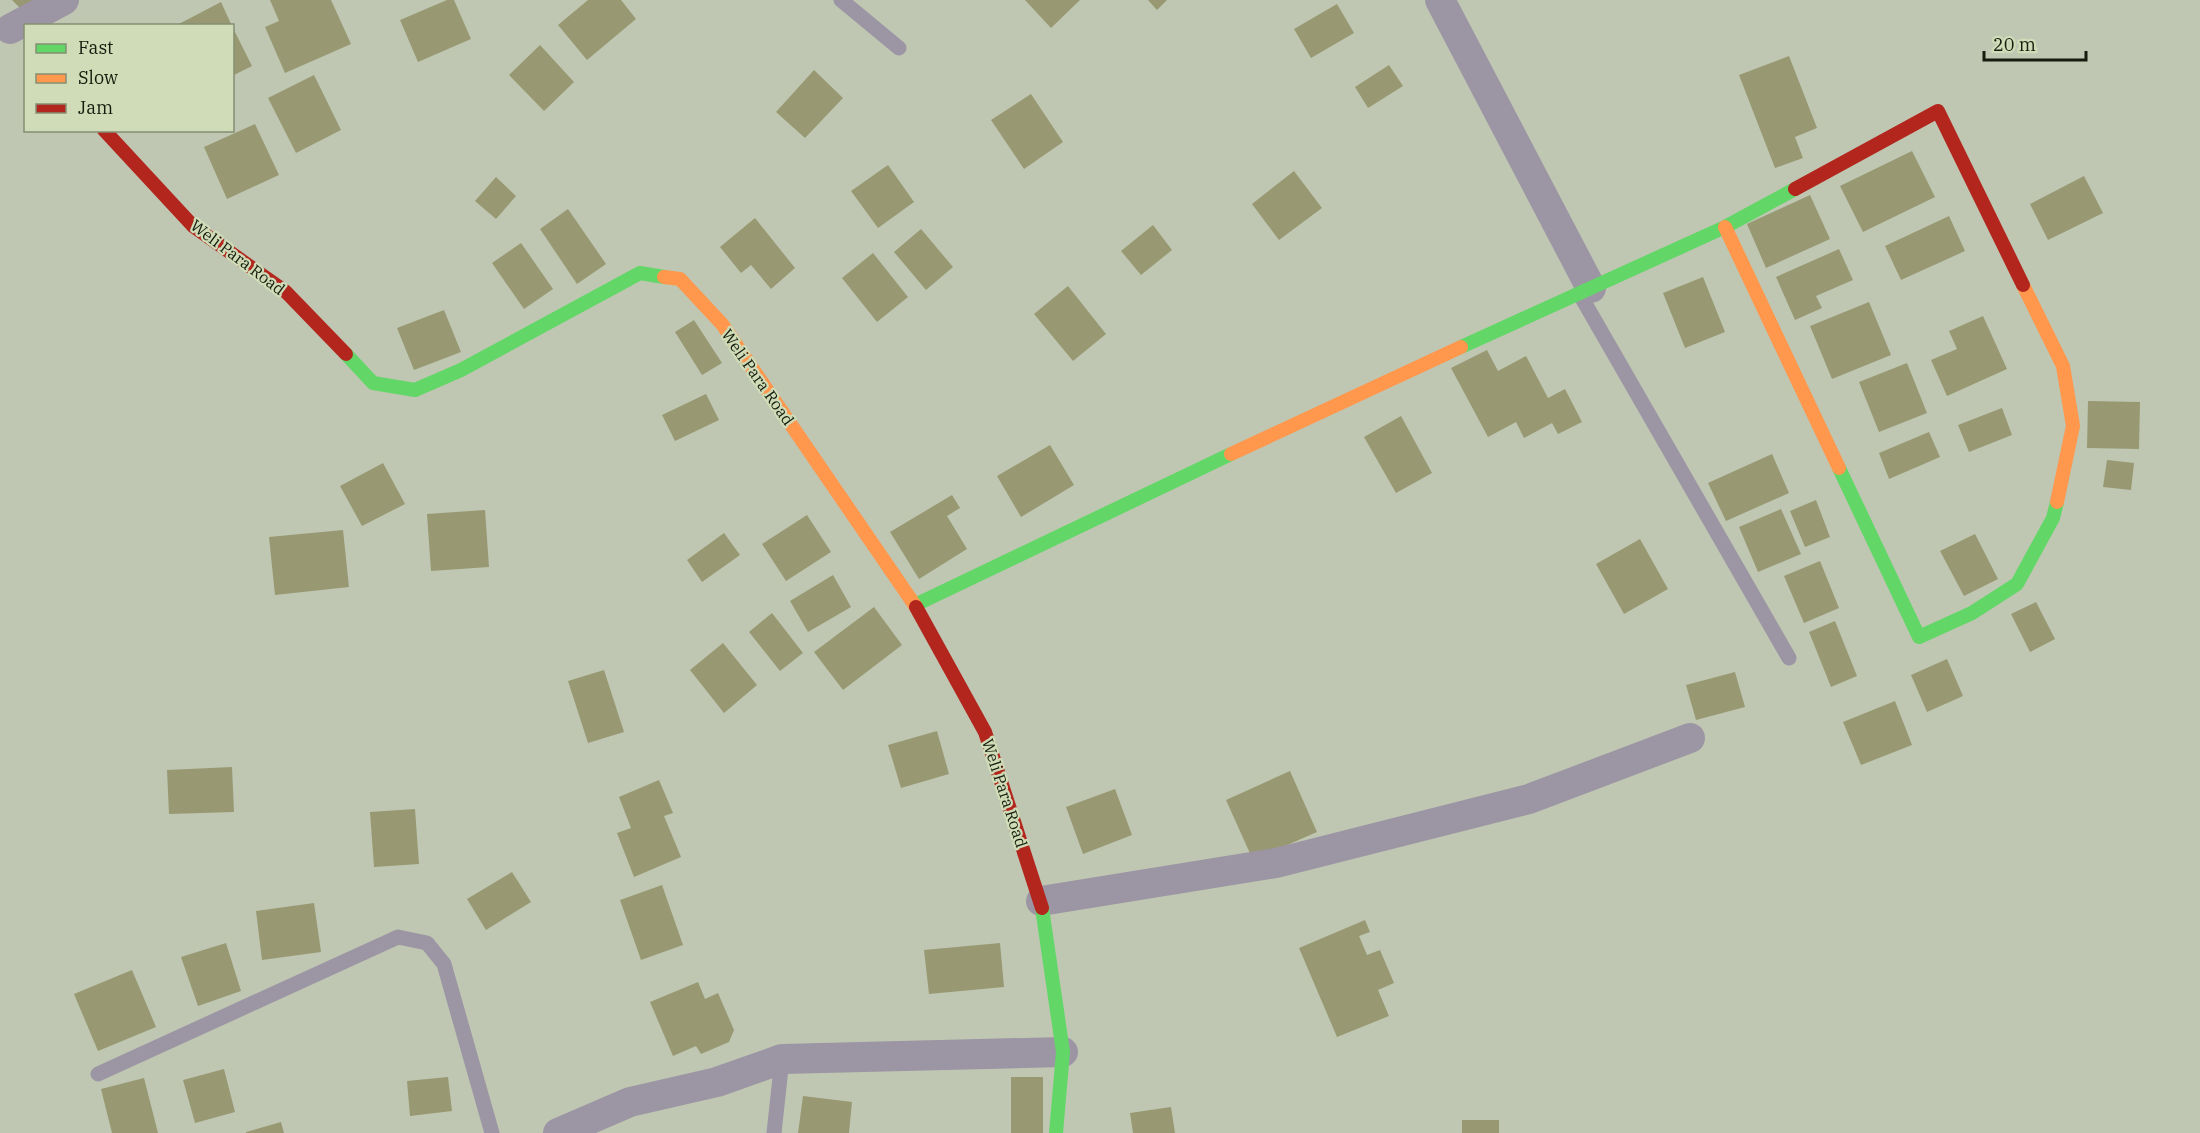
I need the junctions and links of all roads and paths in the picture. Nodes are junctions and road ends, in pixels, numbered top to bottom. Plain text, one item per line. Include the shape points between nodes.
1 (64, 0) edge
2 (841, 0) edge
3 (1440, 0) edge
4 (12, 31) edge
5 (899, 48) dead end
6 (106, 132) edge
7 (1725, 227) junction
8 (1585, 291) junction
9 (915, 605) junction
10 (1789, 658) dead end
11 (1690, 738) dead end
12 (1041, 901) junction
13 (1063, 1052) junction
14 (782, 1059) junction
15 (98, 1074) dead end
16 (492, 1133) edge
17 (558, 1133) edge
18 (774, 1133) edge
19 (1056, 1133) edge

1 - 4 street
2 - 5 lane
3 - 8 street
6 - 9 street, Weli Para Road via 193,226 286,292 373,383 415,390 640,273 681,279 722,324
7 - 7 street via 1919,637 1972,613 2017,584 2053,518 2073,426 2063,366 1938,111
7 - 8 street
8 - 9 street via 1344,400
8 - 10 lane
9 - 12 street, Weli Para Road via 985,732
11 - 12 street via 1529,799 1276,863
12 - 13 street, Weli Para Road
13 - 14 street
13 - 19 street, Weli Para Road
14 - 17 street via 717,1082 630,1102
14 - 18 lane
15 - 16 lane via 398,937 427,943 444,964

